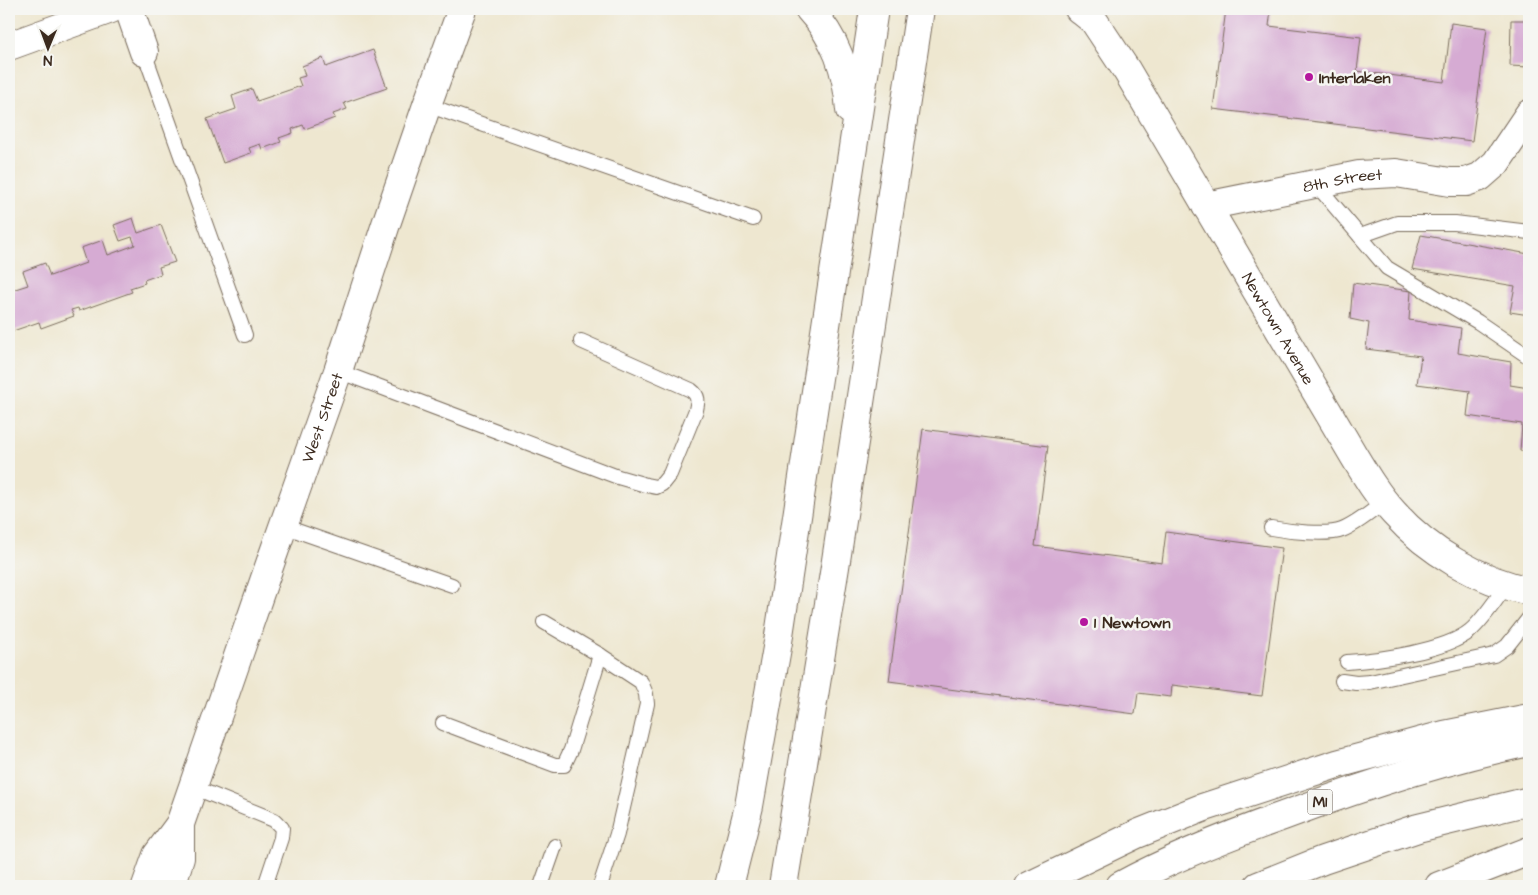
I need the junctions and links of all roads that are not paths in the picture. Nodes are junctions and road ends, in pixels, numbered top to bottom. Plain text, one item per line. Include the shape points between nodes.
1 (111, 9) edge
2 (129, 9) edge
3 (462, 9) edge
4 (809, 9) edge
5 (874, 9) edge
6 (920, 9) edge
7 (1078, 9) edge
8 (9, 46) edge
9 (144, 52) joint
10 (427, 105) junction
11 (1529, 114) edge
12 (853, 146) junction
13 (1315, 183) junction
14 (1206, 206) junction
15 (753, 219) dead end
16 (1529, 232) edge
17 (1360, 236) junction
18 (245, 335) dead end
19 (581, 341) dead end
20 (1529, 357) edge
21 (338, 371) junction
22 (1384, 502) junction
23 (283, 526) junction
24 (1271, 528) dead end
25 (452, 584) dead end
26 (1518, 588) edge
27 (1529, 618) edge
28 (544, 622) dead end
29 (600, 655) junction
30 (1347, 662) dead end
31 (1342, 680) dead end
32 (1529, 718) edge
33 (443, 723) dead end
34 (1529, 742) edge
35 (193, 787) junction
36 (1529, 801) edge
37 (180, 824) junction
38 (555, 846) dead end
39 (1529, 852) edge
40 (146, 886) edge
41 (172, 886) edge
42 (265, 886) edge
43 (541, 886) edge
44 (600, 886) edge
45 (729, 886) edge
46 (783, 886) edge
47 (1029, 886) edge
48 (1120, 886) edge
49 (1258, 886) edge
50 (1439, 886) edge

1 - 8 main road
2 - 9 main road
3 - 10 main road, West Street
4 - 12 main road via 827,30 840,58 848,93
5 - 12 main road
6 - 46 main road
7 - 14 main road, Newtown Avenue via 1094,21 1112,47
9 - 18 lane
10 - 15 lane
10 - 21 main road, West Street
11 - 13 main road, 8th Street via 1496,162 1480,177 1466,182 1379,173
12 - 45 main road via 778,642 749,806
13 - 14 main road, 8th Street
13 - 17 lane
14 - 22 main road, Newtown Avenue
16 - 17 lane via 1455,223 1397,223
17 - 20 lane via 1387,268 1478,322
19 - 21 lane via 696,394 696,410 670,474 662,484 656,487 618,477
21 - 23 main road, West Street
22 - 24 lane via 1340,531 1328,533
22 - 26 main road, Newtown Avenue via 1432,548 1479,575
23 - 25 lane
23 - 35 main road, West Street
26 - 30 lane via 1468,632 1451,641 1398,656
27 - 31 lane via 1507,646 1494,655 1370,682
28 - 29 lane
29 - 33 lane via 572,750 564,765 555,765
29 - 44 lane via 641,682 647,704 617,834
32 - 47 main road via 1444,735 1337,764 1202,808 1137,834
34 - 48 main road, M1 via 1344,793 1170,861
35 - 37 main road, West Street
35 - 42 lane via 274,820 282,828
36 - 49 main road via 1418,828
37 - 40 main road, West Street via 157,855
37 - 41 main road, West Street via 180,858
38 - 43 lane
39 - 50 main road

